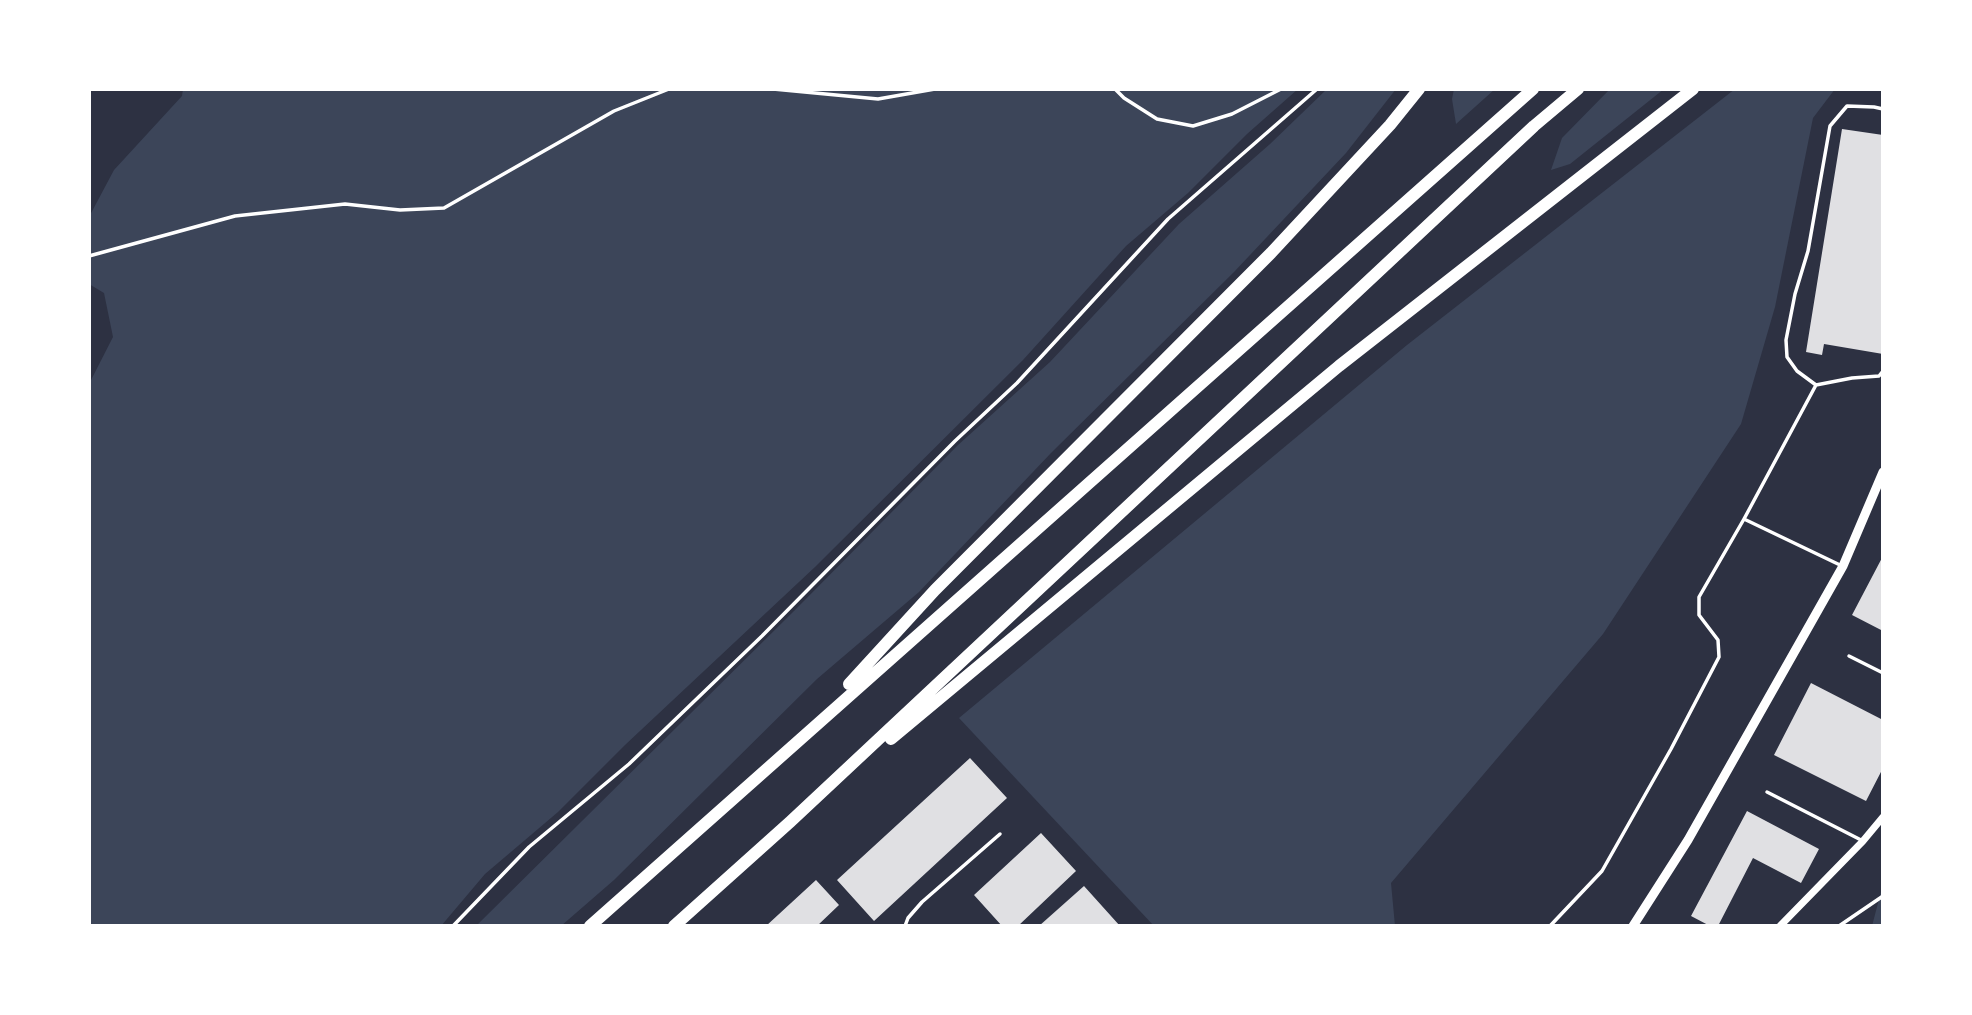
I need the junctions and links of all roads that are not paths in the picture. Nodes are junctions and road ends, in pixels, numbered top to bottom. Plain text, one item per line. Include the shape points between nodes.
1 (1419, 89) edge
2 (1532, 89) edge
3 (1578, 89) edge
4 (1693, 89) edge
5 (1883, 110) edge
6 (1883, 371) edge
7 (1816, 385) junction
8 (1883, 472) edge
9 (1744, 519) junction
10 (1843, 566) junction
11 (1849, 656) dead end
12 (1883, 673) edge
13 (804, 734) junction
14 (1767, 792) dead end
15 (1883, 817) edge
16 (790, 822) junction
17 (1000, 834) dead end
18 (1863, 841) junction
19 (590, 926) edge
20 (674, 926) edge
21 (905, 926) edge
22 (1550, 926) edge
23 (1633, 926) edge
24 (1780, 926) edge

1 - 13 highway via 1270,253 936,590
2 - 13 highway
3 - 16 highway
4 - 16 highway via 1339,366
5 - 7 lane via 1847,106 1830,126 1808,251 1786,340 1787,357
6 - 7 lane via 1880,376
7 - 9 lane
8 - 10 street
9 - 10 lane
9 - 22 lane via 1699,597 1699,615 1718,640 1719,657 1602,871
10 - 23 street via 1688,840
11 - 12 lane
13 - 19 highway
14 - 18 lane
15 - 18 street
16 - 20 highway
17 - 21 lane via 922,902
18 - 24 street

